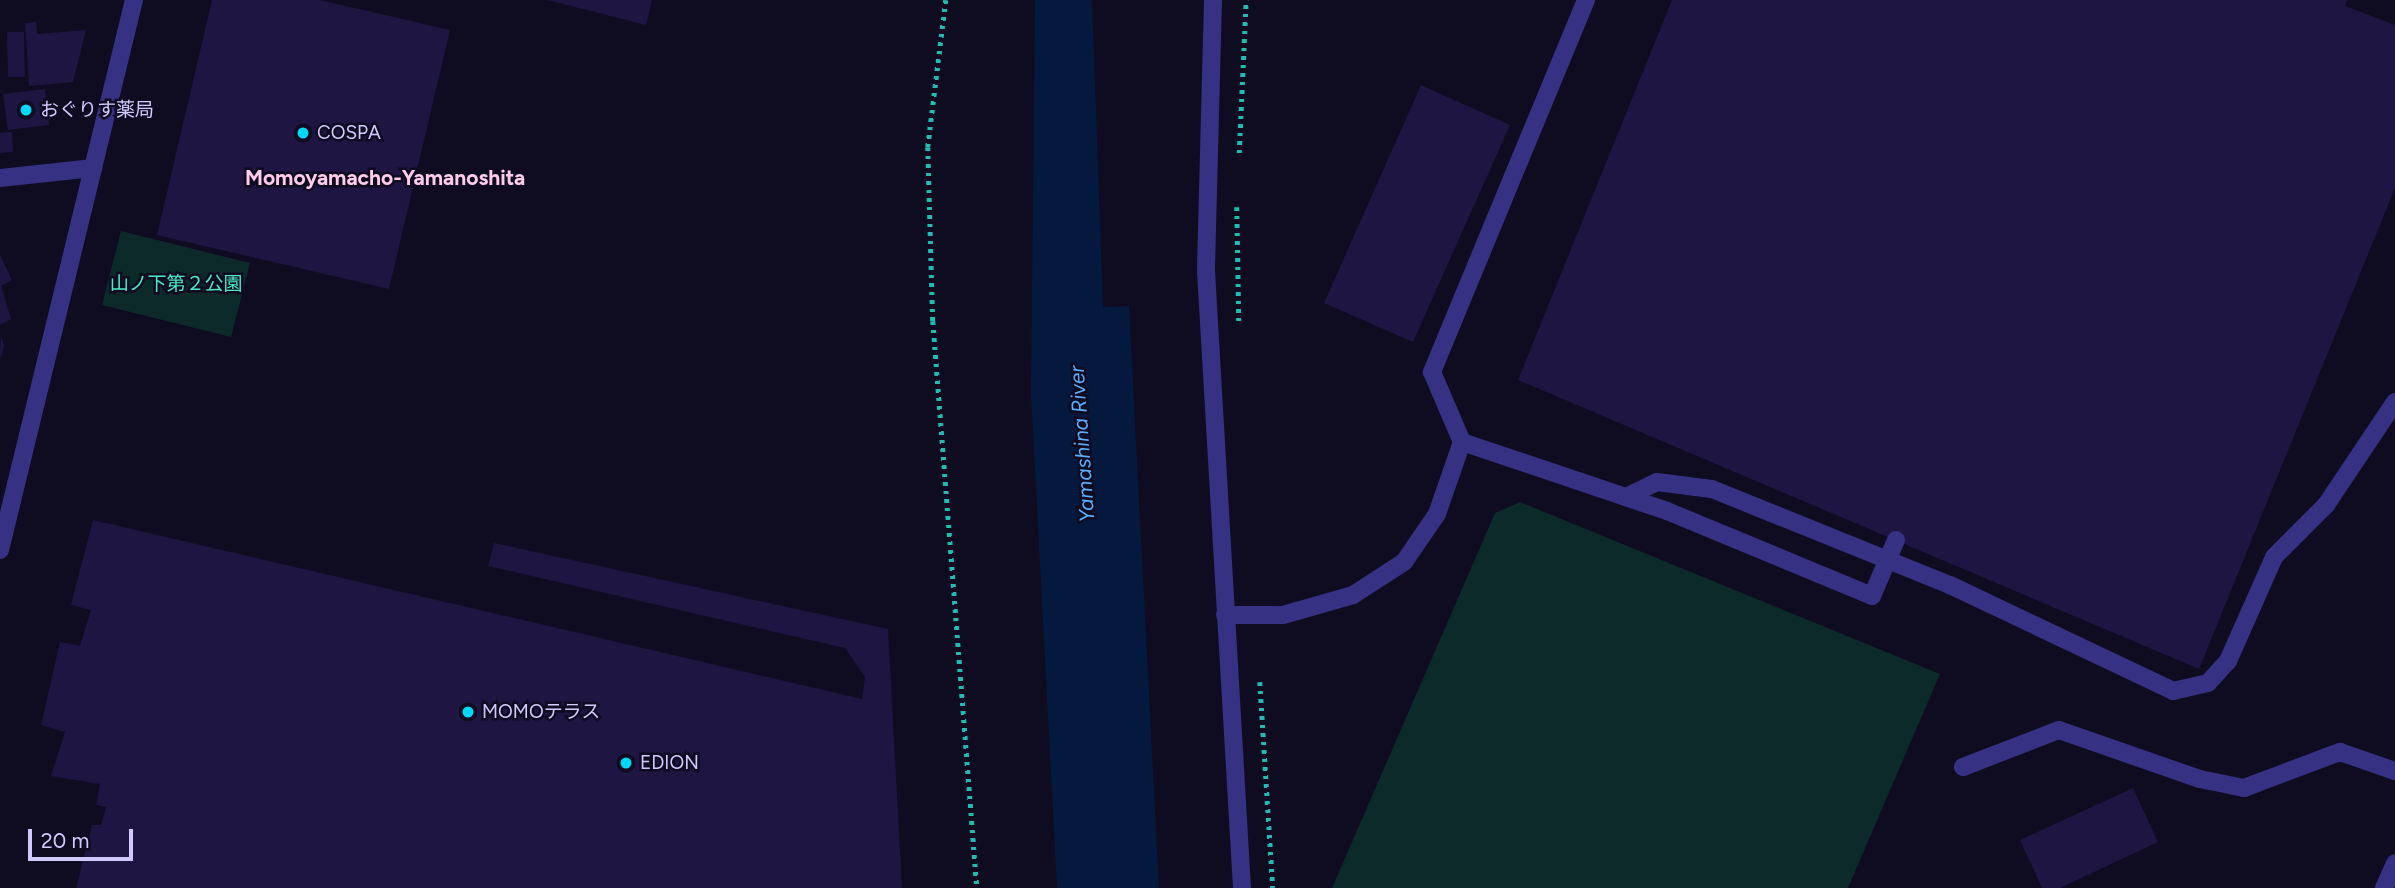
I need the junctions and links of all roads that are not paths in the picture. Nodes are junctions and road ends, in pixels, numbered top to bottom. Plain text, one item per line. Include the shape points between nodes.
1 (134, 0) edge
2 (1213, 0) edge
3 (1586, 0) edge
4 (93, 168) junction
5 (0, 178) edge
6 (2395, 402) edge
7 (1462, 442) junction
8 (1626, 497) junction
9 (1896, 540) dead end
10 (0, 550) edge
11 (1225, 615) junction
12 (1963, 767) dead end
13 (2395, 771) edge
14 (2395, 863) edge
15 (1242, 888) edge
16 (2384, 888) edge

1 - 4 street
2 - 11 street via 1206,271
3 - 7 street via 1432,372
4 - 5 street
4 - 10 street
6 - 8 street via 2326,505 2274,557 2228,661 2208,683 2173,691 1950,585 1713,489 1657,482
7 - 8 street
7 - 11 street via 1437,514 1404,562 1353,595 1283,615
8 - 9 street, bridge via 1872,596
11 - 15 street
12 - 13 street via 2059,730 2200,779 2244,788 2340,752
14 - 16 street

